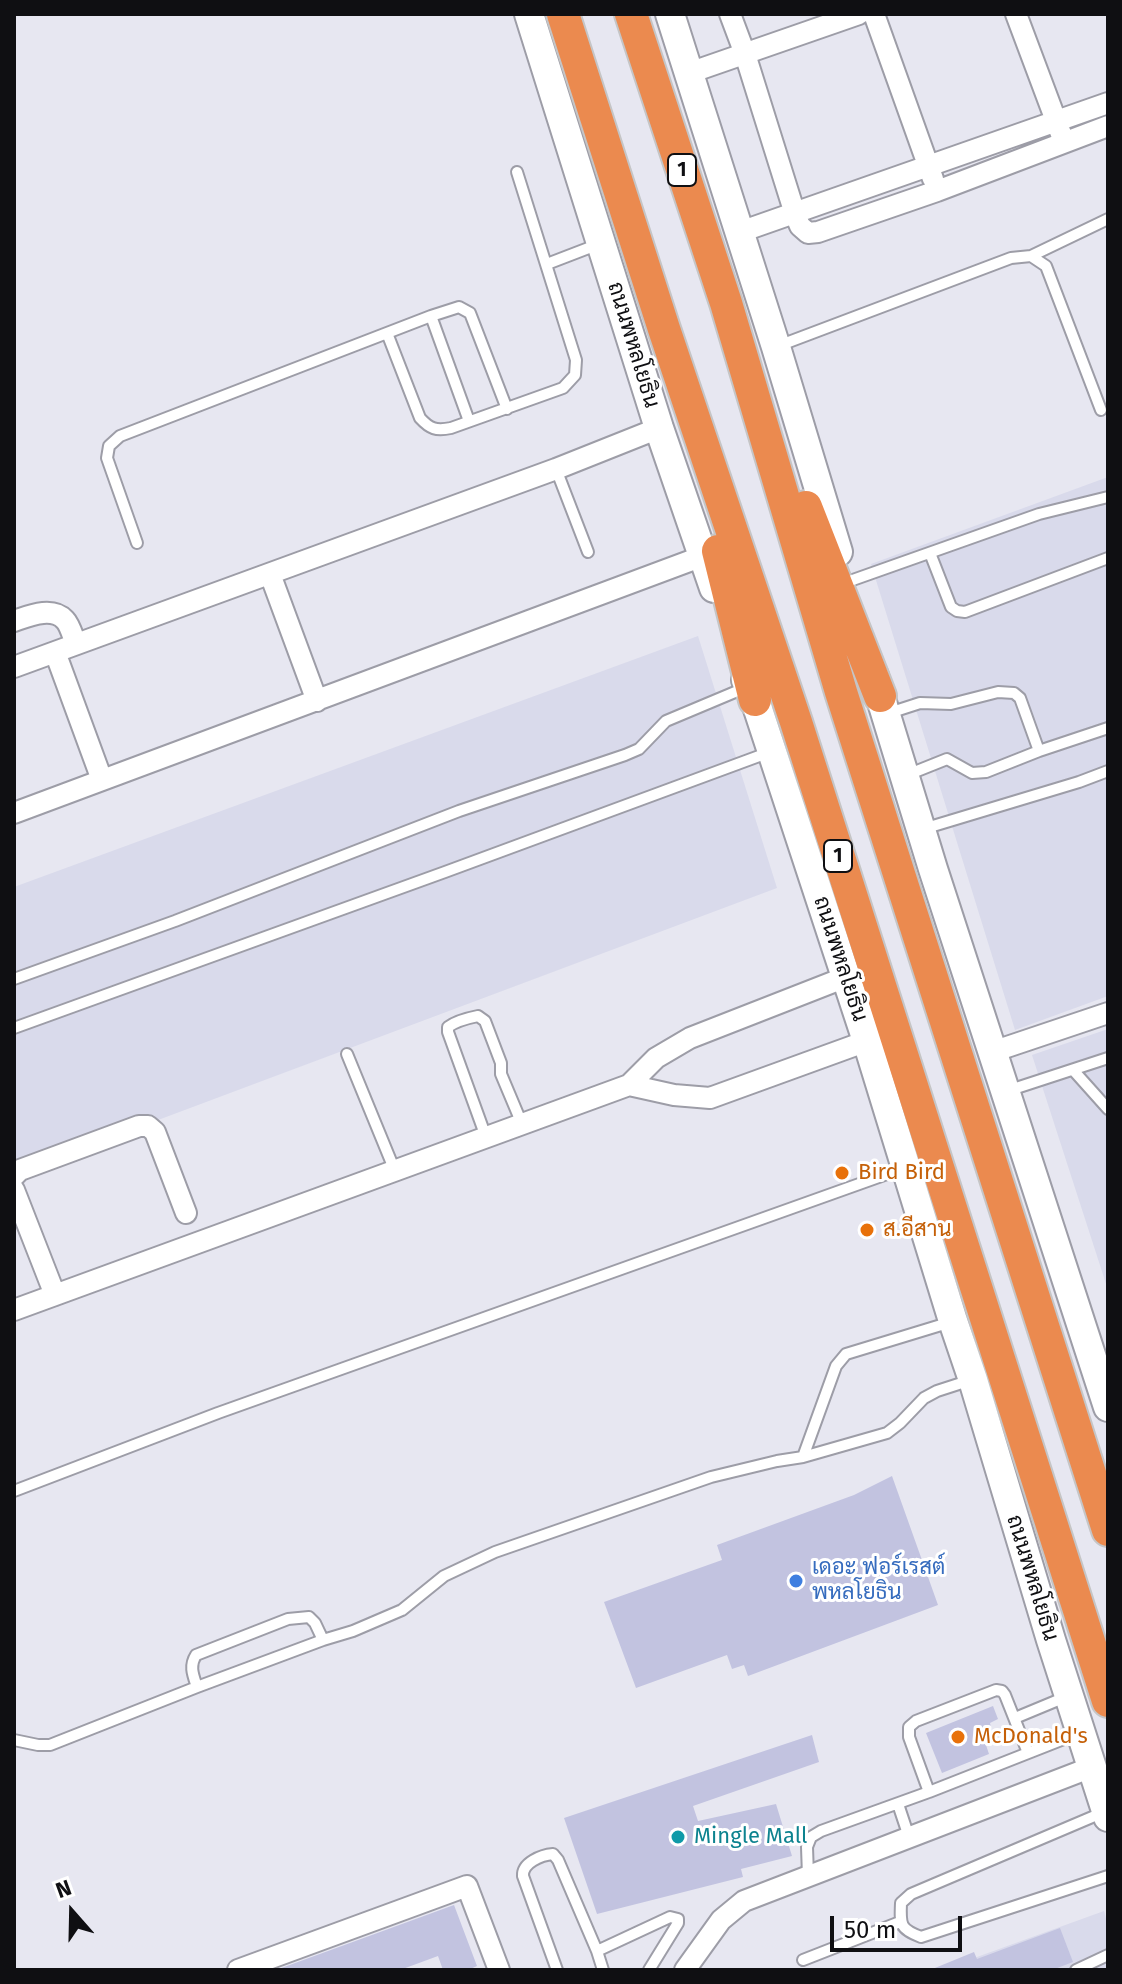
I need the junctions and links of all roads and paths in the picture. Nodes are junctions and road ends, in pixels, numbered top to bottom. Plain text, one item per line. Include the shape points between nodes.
1 (529, 14) edge
2 (563, 14) edge
3 (631, 14) edge
4 (670, 14) edge
5 (730, 14) edge
6 (859, 14) edge
7 (874, 14) edge
8 (1016, 14) edge
9 (745, 54) junction
10 (689, 73) junction
11 (1108, 103) edge
12 (1056, 121) junction
13 (1108, 126) edge
14 (1065, 143) junction
15 (928, 167) junction
16 (517, 172) dead end
17 (937, 191) junction
18 (795, 214) junction
19 (1108, 219) edge
20 (740, 232) junction
21 (601, 243) junction
22 (1031, 256) junction
23 (547, 264) junction
24 (726, 303) junction
25 (431, 316) junction
26 (664, 329) junction
27 (387, 333) junction
28 (776, 347) junction
29 (507, 409) junction
30 (1101, 410) dead end
31 (469, 421) junction
32 (659, 428) junction
33 (556, 469) junction
34 (1108, 497) edge
35 (137, 543) dead end
36 (588, 552) dead end
37 (930, 553) junction
38 (703, 556) junction
39 (1108, 558) edge
40 (270, 574) junction
41 (847, 582) junction
42 (14, 621) edge
43 (76, 644) junction
44 (55, 652) junction
45 (14, 667) edge
46 (752, 693) junction
47 (317, 701) junction
48 (883, 705) junction
49 (1108, 728) edge
50 (1039, 751) junction
51 (771, 752) junction
52 (1108, 771) edge
53 (905, 776) junction
54 (102, 780) junction
55 (14, 813) edge
56 (921, 830) junction
57 (846, 977) junction
58 (14, 979) edge
59 (1108, 1013) edge
60 (14, 1028) edge
61 (867, 1041) junction
62 (992, 1052) junction
63 (347, 1054) dead end
64 (1108, 1058) edge
65 (1074, 1071) junction
66 (629, 1085) junction
67 (1006, 1091) junction
68 (1108, 1109) edge
69 (522, 1124) junction
70 (486, 1137) junction
71 (905, 1167) junction
72 (395, 1171) junction
73 (14, 1176) edge
74 (14, 1190) edge
75 (186, 1213) dead end
76 (55, 1295) junction
77 (14, 1310) edge
78 (953, 1321) junction
79 (973, 1380) junction
80 (1108, 1407) edge
81 (803, 1457) junction
82 (14, 1491) edge
83 (1108, 1530) edge
84 (323, 1640) junction
85 (197, 1687) junction
86 (1069, 1696) junction
87 (1108, 1701) edge
88 (1015, 1718) junction
89 (1080, 1732) junction
90 (14, 1740) edge
91 (1028, 1753) junction
92 (1092, 1767) junction
93 (929, 1792) junction
94 (898, 1804) junction
95 (1107, 1814) edge
96 (909, 1837) junction
97 (808, 1876) junction
98 (1108, 1876) edge
99 (900, 1922) junction
100 (597, 1951) junction
101 (1108, 1955) edge
102 (803, 1960) dead end
103 (655, 1968) edge
104 (238, 1970) edge
105 (499, 1970) edge
106 (557, 1970) edge
107 (603, 1970) edge
108 (685, 1970) edge
109 (1076, 1970) edge

1 - 21 main road, ถนนพหลโยธิน / 1
2 - 26 highway, ถนนพหลโยธิน / 1
3 - 24 highway, 1
4 - 10 main road, 1
5 - 9 street
6 - 9 street
7 - 15 street
8 - 12 street
9 - 10 street
9 - 18 street
10 - 20 main road, 1
11 - 12 street
12 - 14 street
12 - 15 street
13 - 14 street
14 - 17 street
15 - 17 street
15 - 18 street
16 - 23 lane
17 - 18 street via 818,232 808,233
18 - 20 street
19 - 22 lane
20 - 28 main road, 1
21 - 23 lane
21 - 32 main road, ถนนพหลโยธิน / 1
22 - 28 lane via 1011,258
22 - 30 lane via 1046,266
23 - 29 lane via 576,360 575,375 563,388
24 - 48 highway
24 - 83 highway, 1 via 841,692
25 - 27 lane
25 - 29 lane via 459,307 470,313
25 - 31 lane
26 - 46 highway
26 - 87 highway, ถนนพหลโยธิน / 1 via 796,722
27 - 31 lane via 420,418 440,430
27 - 35 lane via 120,436 109,446 107,458
28 - 41 main road, 1
29 - 31 lane
32 - 33 street
32 - 38 main road, ถนนพหลโยธิน / 1
33 - 36 lane
33 - 40 street
34 - 37 lane via 1039,514
37 - 39 lane via 951,607 965,612
37 - 41 lane
38 - 46 main road, ถนนพหลโยธิน / 1
38 - 47 street
40 - 43 street
40 - 47 street
41 - 48 main road, 1
42 - 43 street via 56,615 66,620
43 - 44 street
44 - 45 street
44 - 54 street
46 - 51 main road, ถนนพหลโยธิน / 1
46 - 58 lane via 666,721 639,749 625,755 459,811
47 - 54 street
48 - 50 lane via 951,704 1014,693
48 - 53 main road, 1
49 - 50 lane
50 - 53 lane via 986,772 972,773 947,759
51 - 57 main road, ถนนพหลโยธิน / 1
51 - 60 lane
52 - 56 lane
53 - 56 main road, 1
54 - 55 street
56 - 62 main road, 1
57 - 61 main road, ถนนพหลโยธิน / 1
57 - 66 street via 690,1038 656,1058
59 - 62 street
61 - 66 street via 710,1098
61 - 71 main road, ถนนพหลโยธิน / 1
62 - 67 main road, 1
63 - 72 lane
64 - 65 lane
65 - 67 lane
65 - 68 lane
66 - 69 street
67 - 80 main road, 1
69 - 70 street
69 - 70 lane via 485,1021 478,1016 462,1021 448,1032
70 - 72 street
71 - 78 main road, ถนนพหลโยธิน / 1
71 - 82 lane
72 - 76 street
73 - 75 street via 148,1126 155,1132
74 - 76 street
76 - 77 street
78 - 79 main road, ถนนพหลโยธิน / 1
78 - 81 lane via 846,1354 836,1366
79 - 81 lane via 924,1398 887,1433
79 - 86 main road, ถนนพหลโยธิน / 1
81 - 84 lane via 711,1477 495,1552 444,1576 402,1610
84 - 85 lane
84 - 85 lane via 309,1617 288,1619 196,1655 192,1671
85 - 90 lane via 50,1745
86 - 88 lane
86 - 89 main road, ถนนพหลโยธิน / 1
88 - 91 lane
88 - 93 lane via 1005,1695 996,1690 909,1727
89 - 91 lane
89 - 92 main road, ถนนพหลโยธิน / 1
91 - 93 lane
92 - 95 main road, ถนนพหลโยธิน / 1
92 - 96 street
93 - 94 lane
94 - 96 lane
94 - 97 lane via 811,1837
95 - 99 lane via 911,1894 901,1903
96 - 97 street
97 - 108 street via 744,1901 721,1920
98 - 99 lane via 921,1937
99 - 102 lane
100 - 103 lane via 675,1917 678,1923
100 - 106 lane via 558,1860 547,1855 526,1865 523,1876
100 - 107 lane
101 - 109 lane
104 - 105 street via 467,1886

